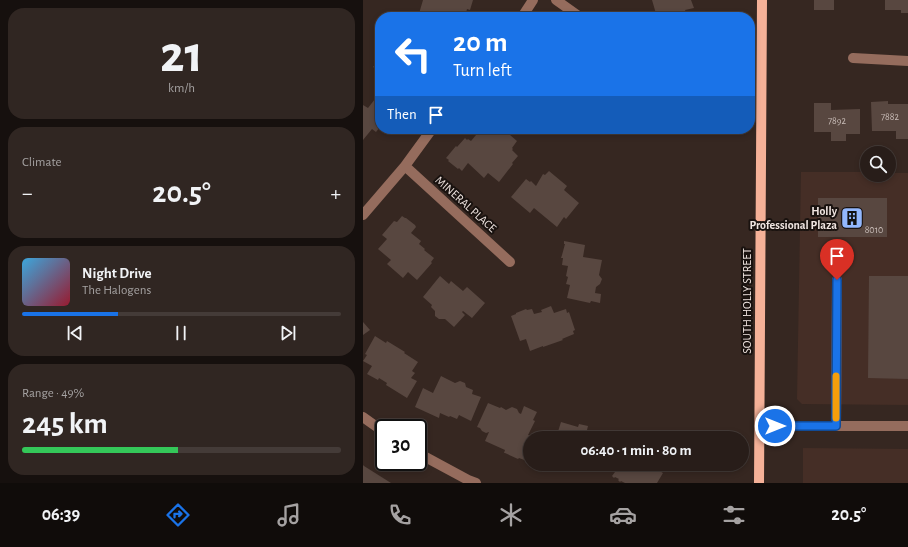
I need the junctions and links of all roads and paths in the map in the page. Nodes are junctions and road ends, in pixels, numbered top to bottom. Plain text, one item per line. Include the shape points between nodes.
1 (533, 0) edge
2 (556, 0) edge
3 (762, 0) edge
4 (525, 12) edge
5 (573, 12) edge
6 (853, 58) dead end
7 (908, 61) edge
8 (428, 134) edge
9 (405, 166) junction
10 (363, 215) edge
11 (510, 262) dead end
12 (837, 280) dead end
13 (363, 417) edge
14 (375, 426) edge
15 (760, 426) junction
16 (836, 426) junction
17 (908, 426) edge
18 (427, 458) edge
19 (476, 483) edge
20 (759, 483) edge

1 - 4 street
2 - 5 street
3 - 15 main road, SOUTH HOLLY STREET
6 - 7 street
8 - 9 street
9 - 10 street
9 - 11 street, MINERAL PLACE
12 - 16 street
13 - 14 street
15 - 16 street
15 - 20 main road, SOUTH HOLLY STREET
16 - 17 street
18 - 19 street

